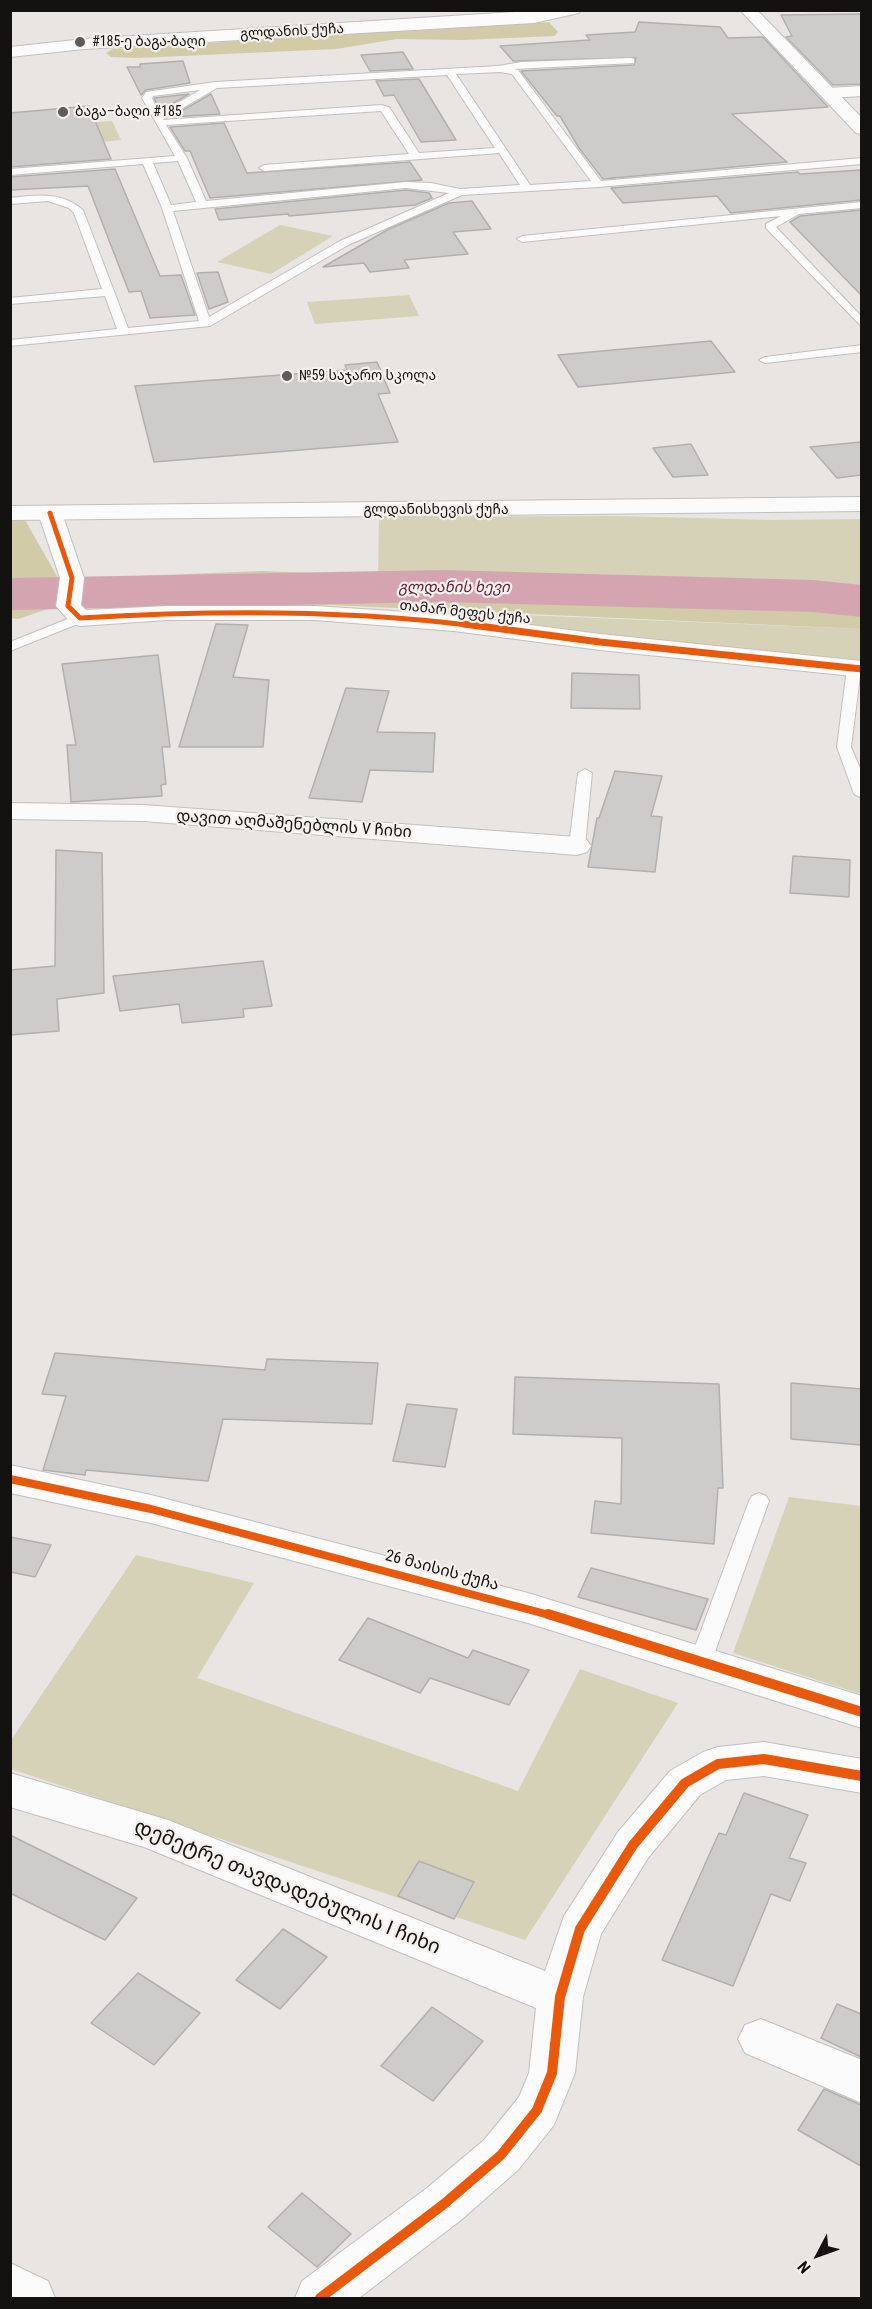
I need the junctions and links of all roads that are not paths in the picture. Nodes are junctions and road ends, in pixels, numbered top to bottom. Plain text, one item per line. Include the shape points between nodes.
1 (573, 10) edge
2 (748, 10) edge
3 (10, 52) edge
4 (631, 61) dead end
5 (500, 69) junction
6 (450, 72) junction
7 (215, 85) junction
8 (861, 91) edge
9 (828, 93) junction
10 (159, 121) junction
11 (861, 129) edge
12 (503, 150) junction
13 (416, 156) junction
14 (182, 158) junction
15 (147, 161) junction
16 (861, 161) edge
17 (264, 168) dead end
18 (10, 172) edge
19 (598, 184) junction
20 (527, 188) junction
21 (460, 192) junction
22 (10, 201) edge
23 (201, 204) junction
24 (861, 205) edge
25 (167, 208) junction
26 (797, 211) junction
27 (522, 239) dead end
28 (109, 292) junction
29 (10, 301) edge
30 (206, 324) junction
31 (861, 324) edge
32 (124, 332) junction
33 (10, 343) edge
34 (861, 348) edge
35 (765, 360) dead end
36 (861, 504) edge
37 (10, 513) edge
38 (50, 513) junction
39 (74, 612) junction
40 (10, 647) edge
41 (857, 668) edge
42 (585, 773) dead end
43 (861, 794) edge
44 (10, 811) edge
45 (577, 846) joint
46 (10, 1479) edge
47 (759, 1501) dead end
48 (700, 1663) junction
49 (861, 1712) edge
50 (861, 1776) edge
51 (10, 1790) edge
52 (560, 1997) junction
53 (761, 2039) dead end
54 (861, 2082) edge
55 (10, 2286) edge
56 (30, 2298) edge
57 (320, 2298) edge

1 - 3 street, გლდანის ქუჩა via 534,18 84,44
2 - 9 street
4 - 5 lane
5 - 6 lane
5 - 19 lane via 515,72
6 - 7 lane
6 - 12 lane
7 - 10 lane
7 - 10 lane via 149,94 147,98
8 - 9 street
9 - 11 street
10 - 13 lane via 381,108 386,109
10 - 14 lane
12 - 13 lane
12 - 20 lane
13 - 17 lane
14 - 15 lane
14 - 23 lane
15 - 18 lane
15 - 25 lane
16 - 19 lane
19 - 20 lane
20 - 21 lane
21 - 23 lane via 406,185
21 - 30 lane via 344,243
22 - 28 lane via 50,198 72,203 79,212
23 - 25 lane
24 - 26 lane
25 - 30 lane
26 - 27 lane
26 - 31 lane via 770,226
28 - 29 lane
28 - 32 lane
30 - 32 lane
32 - 33 lane
34 - 35 lane
36 - 38 street, გლდანისხევის ქუჩა
37 - 38 street, გლდანისხევის ქუჩა
38 - 39 street via 72,578
39 - 40 lane
39 - 41 street, თამარ მეფეს ქუჩა via 315,613 454,623
41 - 43 lane via 844,747
42 - 45 lane
44 - 45 street, დავით აღმაშენებლის V ჩიხი via 143,813
46 - 48 street, 26 მაისის ქუჩა via 151,1509 528,1608
47 - 48 lane
48 - 49 street, 26 მაისის ქუჩა
50 - 52 street via 764,1760 718,1764 685,1783 633,1845 580,1929
51 - 52 street, დემეტრე თავდადებულის I ჩიხი via 153,1832
52 - 57 street via 552,2073 537,2110 501,2155 444,2204
53 - 54 street
55 - 56 street

